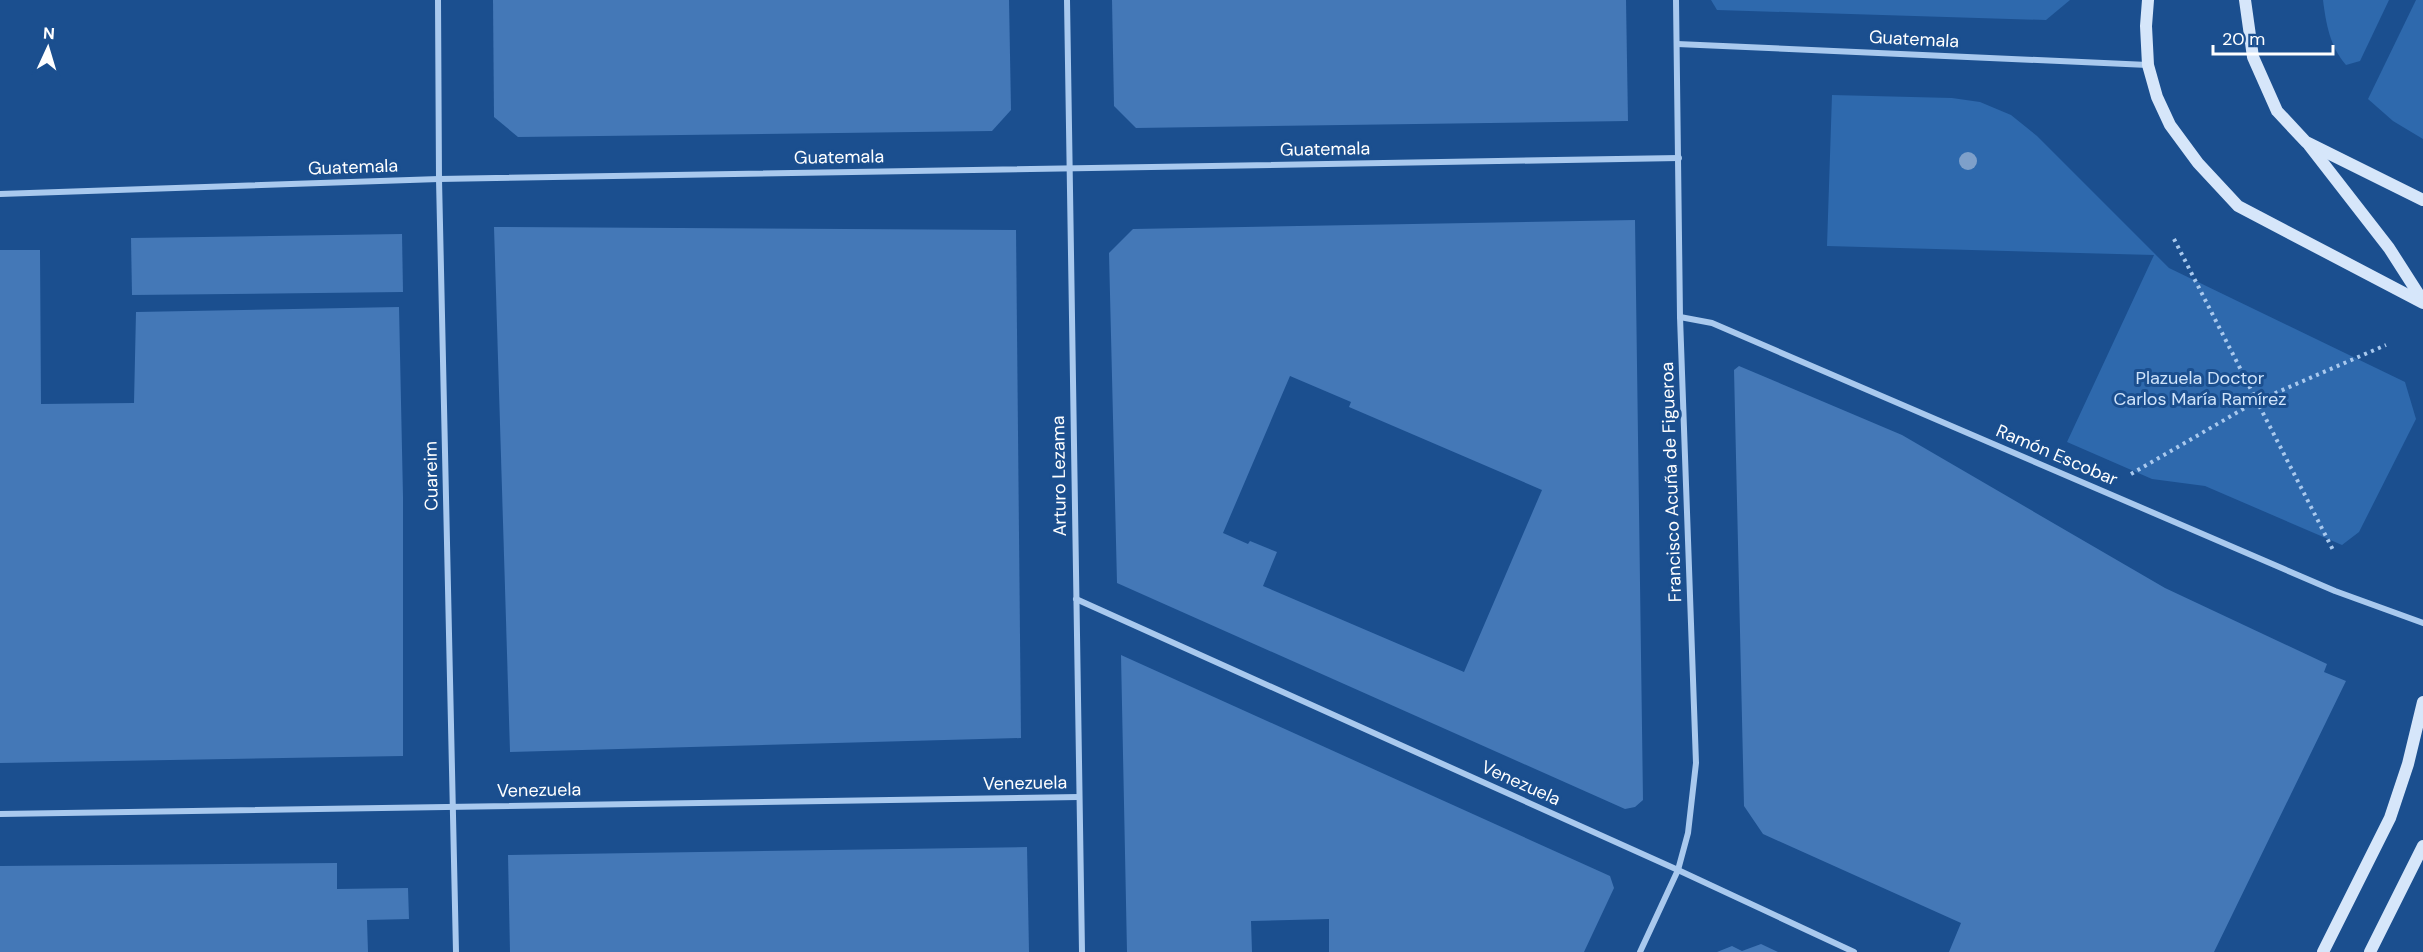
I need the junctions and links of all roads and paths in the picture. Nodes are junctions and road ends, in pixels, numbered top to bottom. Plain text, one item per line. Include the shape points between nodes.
1 (438, 0) edge
2 (1066, 0) edge
3 (1676, 0) edge
4 (2148, 0) edge
5 (2245, 0) edge
6 (1677, 44) junction
7 (2148, 65) junction
8 (2306, 142) junction
9 (1679, 158) junction
10 (1070, 168) junction
11 (439, 179) junction
12 (0, 194) edge
13 (2423, 200) edge
14 (2174, 239) dead end
15 (2423, 302) edge
16 (1680, 317) junction
17 (2386, 345) dead end
18 (2257, 401) junction
19 (2131, 474) dead end
20 (2333, 550) dead end
21 (1076, 598) junction
22 (2423, 622) edge
23 (2423, 702) edge
24 (1079, 797) junction
25 (453, 807) junction
26 (0, 814) edge
27 (2423, 846) edge
28 (1678, 870) junction
29 (456, 952) edge
30 (1082, 952) edge
31 (1640, 952) edge
32 (1854, 952) edge
33 (2324, 952) edge
34 (2370, 952) edge

1 - 11 street, Cuareim
2 - 10 street, Arturo Lezama
3 - 6 street, Francisco Acuña de Figueroa
4 - 7 main road
5 - 8 main road via 2253,57 2270,98
6 - 7 street, Guatemala
6 - 9 street, Francisco Acuña de Figueroa
7 - 15 main road via 2170,126 2238,206
8 - 13 main road
8 - 15 main road via 2389,248
9 - 10 street, Guatemala
9 - 16 street, Francisco Acuña de Figueroa
10 - 11 street, Guatemala
10 - 21 street, Arturo Lezama
11 - 12 street, Guatemala
11 - 25 street, Cuareim
14 - 18 path
16 - 22 street, Ramón Escobar via 1712,323 2335,591
16 - 28 street, Francisco Acuña de Figueroa via 1696,763 1688,833
17 - 18 path
18 - 19 path
18 - 20 path
21 - 24 street, Arturo Lezama
21 - 28 street, Venezuela
23 - 33 main road via 2390,818
24 - 25 street, Venezuela
24 - 30 street, Arturo Lezama
25 - 26 street, Venezuela
25 - 29 street, Cuareim
27 - 34 main road
28 - 31 street, Francisco Acuña de Figueroa
28 - 32 street, Venezuela

